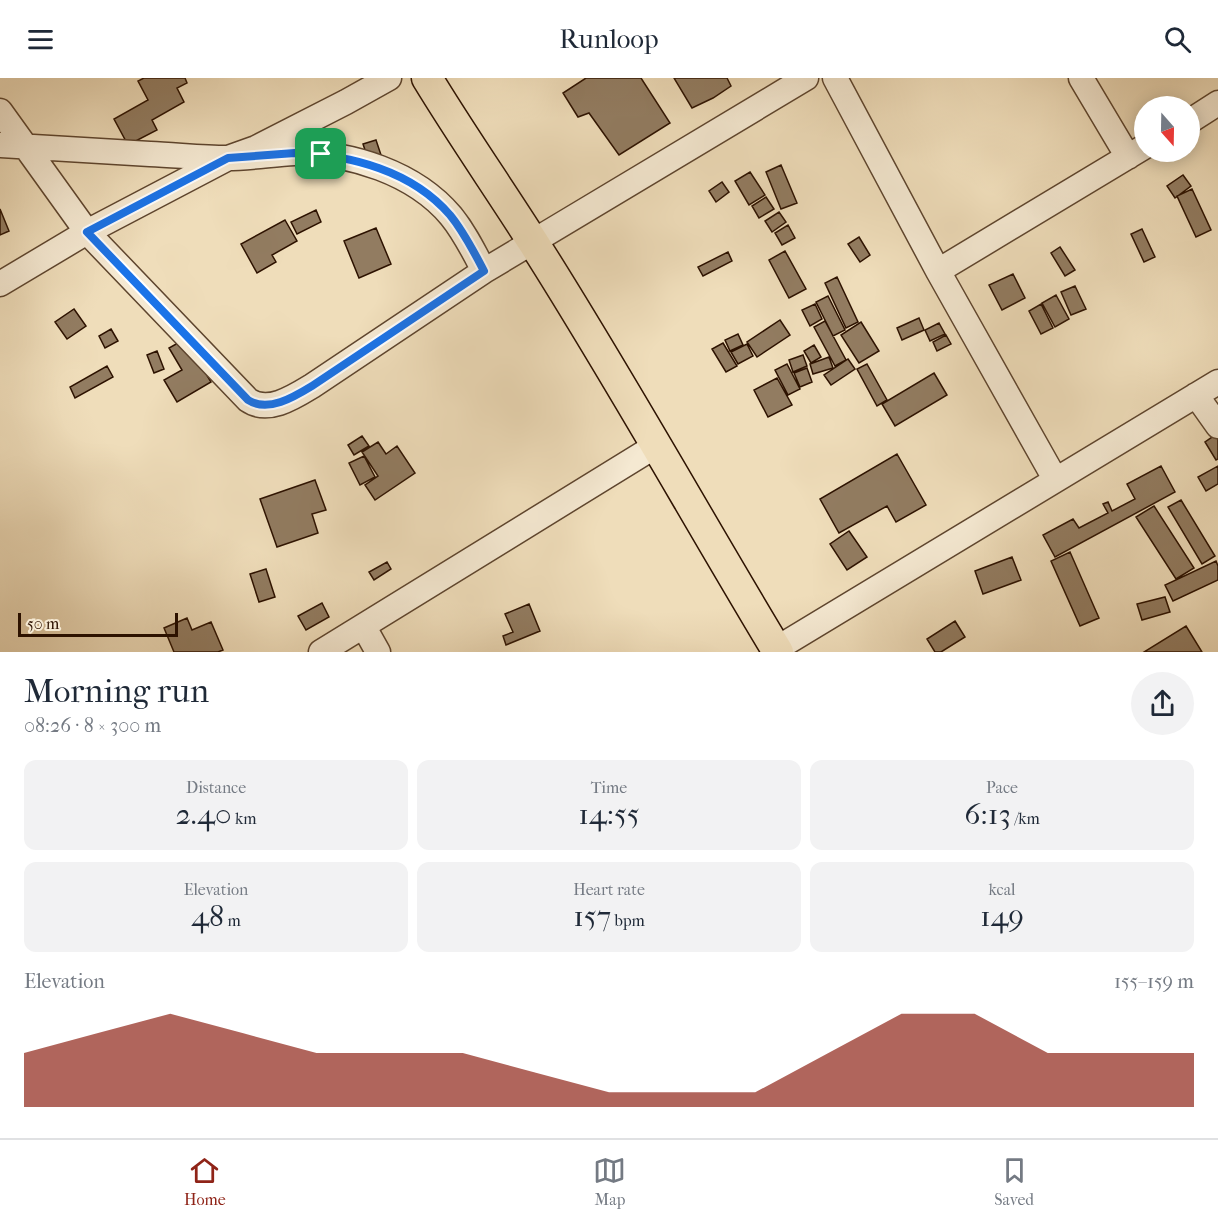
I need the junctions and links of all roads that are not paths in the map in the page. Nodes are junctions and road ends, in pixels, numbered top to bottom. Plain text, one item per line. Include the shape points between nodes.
1 (389, 78) edge
2 (427, 78) edge
3 (806, 78) edge
4 (835, 78) edge
5 (1081, 78) edge
6 (1218, 104) edge
7 (0, 111) edge
8 (1200, 114) edge
9 (0, 145) edge
10 (26, 146) junction
11 (1134, 149) edge
12 (1134, 153) edge
13 (228, 158) junction
14 (87, 232) junction
15 (533, 242) junction
16 (938, 270) junction
17 (484, 271) junction
18 (0, 284) edge
19 (1218, 382) edge
20 (1196, 395) junction
21 (1218, 426) edge
22 (657, 445) junction
23 (1055, 479) junction
24 (364, 627) junction
25 (777, 650) edge
26 (321, 652) edge
27 (378, 652) edge

1 - 13 street
2 - 15 main road
3 - 15 street
4 - 16 street
5 - 11 street
6 - 8 street
7 - 10 street
9 - 10 street
10 - 13 street
10 - 14 street
12 - 16 street
13 - 14 street
13 - 17 street via 321,154 378,168 437,201 467,239
14 - 17 street via 248,400 263,406 312,386
14 - 18 street
15 - 17 street
15 - 22 main road
16 - 23 street
19 - 20 street
20 - 21 street
20 - 23 street
22 - 24 street
22 - 25 main road
23 - 25 street
24 - 26 street
24 - 27 street

